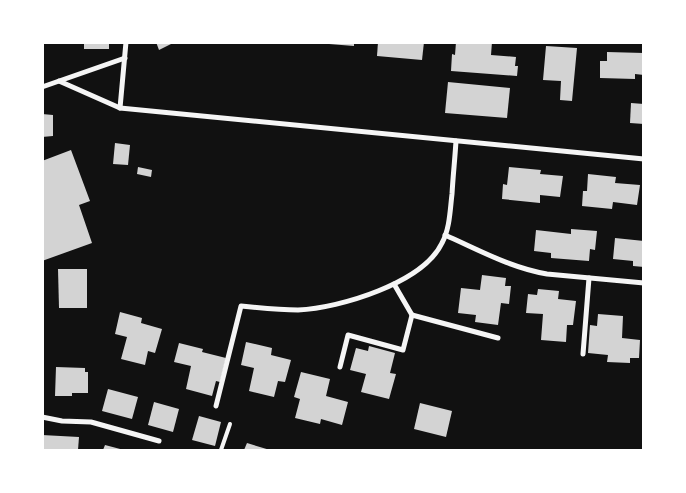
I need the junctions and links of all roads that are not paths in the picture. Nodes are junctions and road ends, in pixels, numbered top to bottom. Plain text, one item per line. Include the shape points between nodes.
1 (126, 42) edge
2 (125, 58) junction
3 (59, 81) junction
4 (42, 87) edge
5 (120, 108) junction
6 (456, 140) junction
7 (644, 160) edge
8 (445, 235) junction
9 (589, 278) junction
10 (644, 283) edge
11 (394, 284) junction
12 (412, 315) junction
13 (498, 338) dead end
14 (583, 354) dead end
15 (340, 367) dead end
16 (216, 406) dead end
17 (42, 417) edge
18 (230, 424) dead end
19 (159, 441) dead end
20 (222, 450) edge

1 - 2 street
2 - 3 street
2 - 5 street
3 - 4 street
3 - 5 street
5 - 6 street
6 - 7 street
6 - 8 street
8 - 9 street via 521,269
8 - 11 street via 433,257
9 - 10 street
9 - 14 street
11 - 12 street
11 - 16 street via 351,300 313,308 286,310 241,306
12 - 13 street
12 - 15 street via 403,350 348,335
17 - 19 street via 91,422
18 - 20 lane

